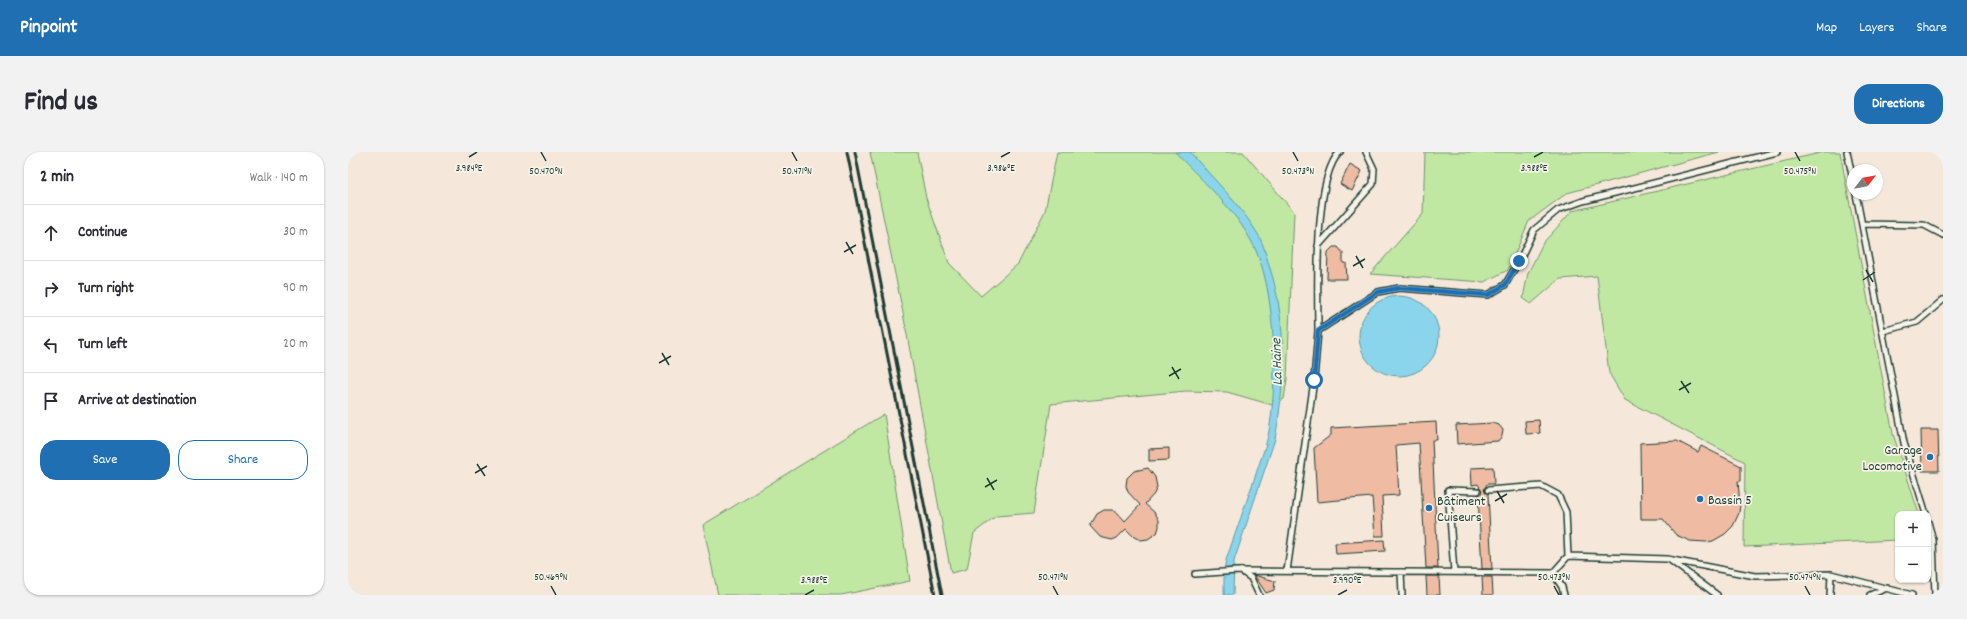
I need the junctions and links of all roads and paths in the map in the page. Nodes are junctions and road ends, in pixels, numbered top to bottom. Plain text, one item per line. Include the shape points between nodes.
1 (1340, 152) edge
2 (1366, 152) edge
3 (1777, 152) edge
4 (1848, 152) edge
5 (1850, 164) edge
6 (1857, 200) edge
7 (1862, 224) junction
8 (1943, 236) edge
9 (1318, 246) junction
10 (1943, 300) edge
11 (1318, 331) junction
12 (1883, 331) junction
13 (1488, 490) dead end
14 (1478, 491) dead end
15 (1925, 511) edge
16 (1931, 533) edge
17 (1568, 556) junction
18 (1667, 559) junction
19 (1237, 571) junction
20 (1286, 571) junction
21 (1401, 572) junction
22 (1454, 572) junction
23 (1553, 573) junction
24 (1195, 574) dead end
25 (1831, 574) junction
26 (1887, 588) junction
27 (1259, 595) edge
28 (1402, 595) edge
29 (1564, 595) edge
30 (1717, 595) edge
31 (1830, 595) edge
32 (1870, 595) edge
33 (1912, 595) edge
34 (1935, 595) edge

1 - 9 lane via 1334,157 1328,175
2 - 9 lane via 1374,169 1373,184
3 - 11 lane via 1583,201 1558,210 1534,230 1505,285 1488,295 1399,288 1378,292
4 - 5 lane
6 - 7 lane
7 - 8 lane via 1924,225
7 - 12 lane
9 - 11 lane
10 - 12 lane via 1917,322
11 - 20 lane via 1314,380
12 - 15 lane via 1904,443
13 - 17 lane via 1541,486 1558,495 1566,512
14 - 22 lane via 1448,490
16 - 34 lane
17 - 18 lane
17 - 23 lane
18 - 25 lane via 1755,576
18 - 30 lane
19 - 20 lane
19 - 24 lane
19 - 27 lane via 1251,578
20 - 21 lane
21 - 22 lane
21 - 28 lane
22 - 23 lane
23 - 29 lane
25 - 26 lane
25 - 31 lane
26 - 32 lane
26 - 33 lane

